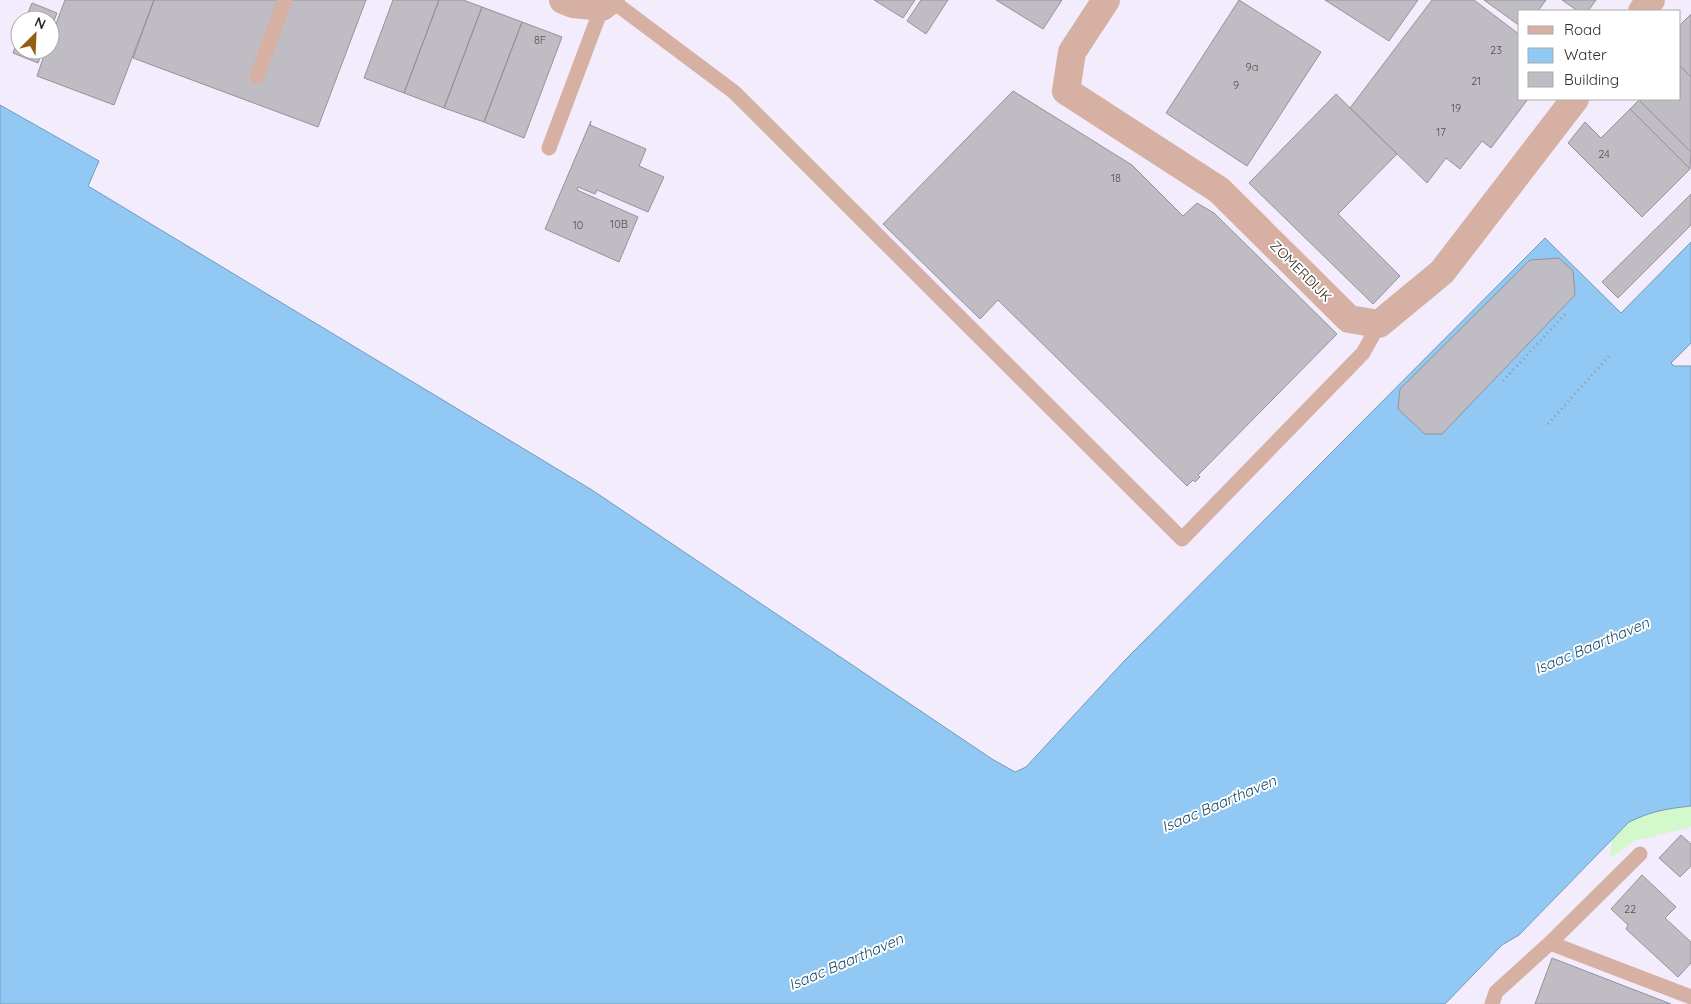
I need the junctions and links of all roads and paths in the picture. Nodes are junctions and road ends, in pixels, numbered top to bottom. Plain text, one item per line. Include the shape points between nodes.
1 (285, 0) edge
2 (563, 0) edge
3 (1106, 0) edge
4 (1651, 0) edge
5 (608, 2) edge
6 (1643, 10) edge
7 (257, 76) dead end
8 (1574, 100) edge
9 (549, 148) dead end
10 (1568, 312) dead end
11 (1379, 324) junction
12 (1611, 354) dead end
13 (1503, 381) dead end
14 (1548, 424) dead end
15 (1640, 854) dead end
16 (1550, 943) junction
17 (1691, 997) edge
18 (1492, 1004) edge

1 - 7 lane
2 - 5 street via 573,4
3 - 11 street, ZOMERDIJK via 1072,52 1066,91 1219,190 1349,319
4 - 6 street
5 - 9 lane
5 - 11 lane via 734,92 1182,539 1363,353
8 - 11 street via 1442,272
10 - 13 path
12 - 14 path
15 - 16 lane
16 - 17 lane
16 - 18 lane via 1496,992

